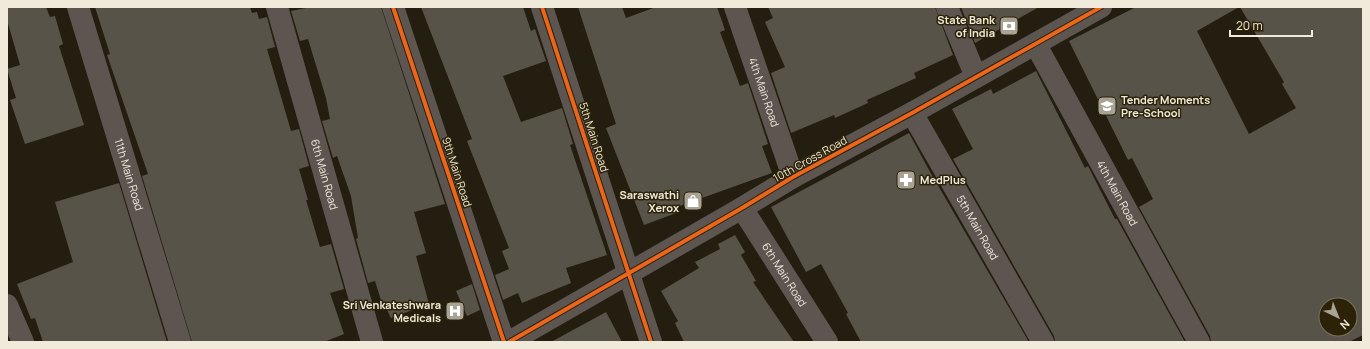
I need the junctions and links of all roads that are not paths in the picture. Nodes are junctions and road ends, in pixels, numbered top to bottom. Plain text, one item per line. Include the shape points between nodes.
1 (78, 7) edge
2 (277, 7) edge
3 (393, 7) edge
4 (542, 7) edge
5 (735, 7) edge
6 (947, 7) edge
7 (1101, 7) edge
8 (1036, 45) junction
9 (976, 77) junction
10 (912, 113) junction
11 (793, 177) junction
12 (742, 208) junction
13 (628, 272) junction
14 (7, 305) edge
15 (23, 342) edge
16 (180, 342) edge
17 (372, 342) edge
18 (504, 342) edge
19 (509, 342) edge
20 (651, 342) edge
21 (827, 342) edge
22 (1043, 342) edge
23 (1199, 342) edge

1 - 16 street, 11th Main Road
2 - 17 street, 6th Main Road
3 - 18 street, 9th Main Road
4 - 13 street, 5th Main Road
5 - 11 street, 4th Main Road
6 - 9 street
7 - 8 street, 10th Cross Road
8 - 9 street, 10th Cross Road
8 - 23 street, 4th Main Road
9 - 10 street, 10th Cross Road
10 - 11 street, 10th Cross Road
10 - 22 street, 5th Main Road
11 - 12 street, 10th Cross Road
12 - 13 street, 10th Cross Road
12 - 21 street, 6th Main Road
13 - 19 street, 10th Cross Road
13 - 20 street, 5th Main Road
14 - 15 street

